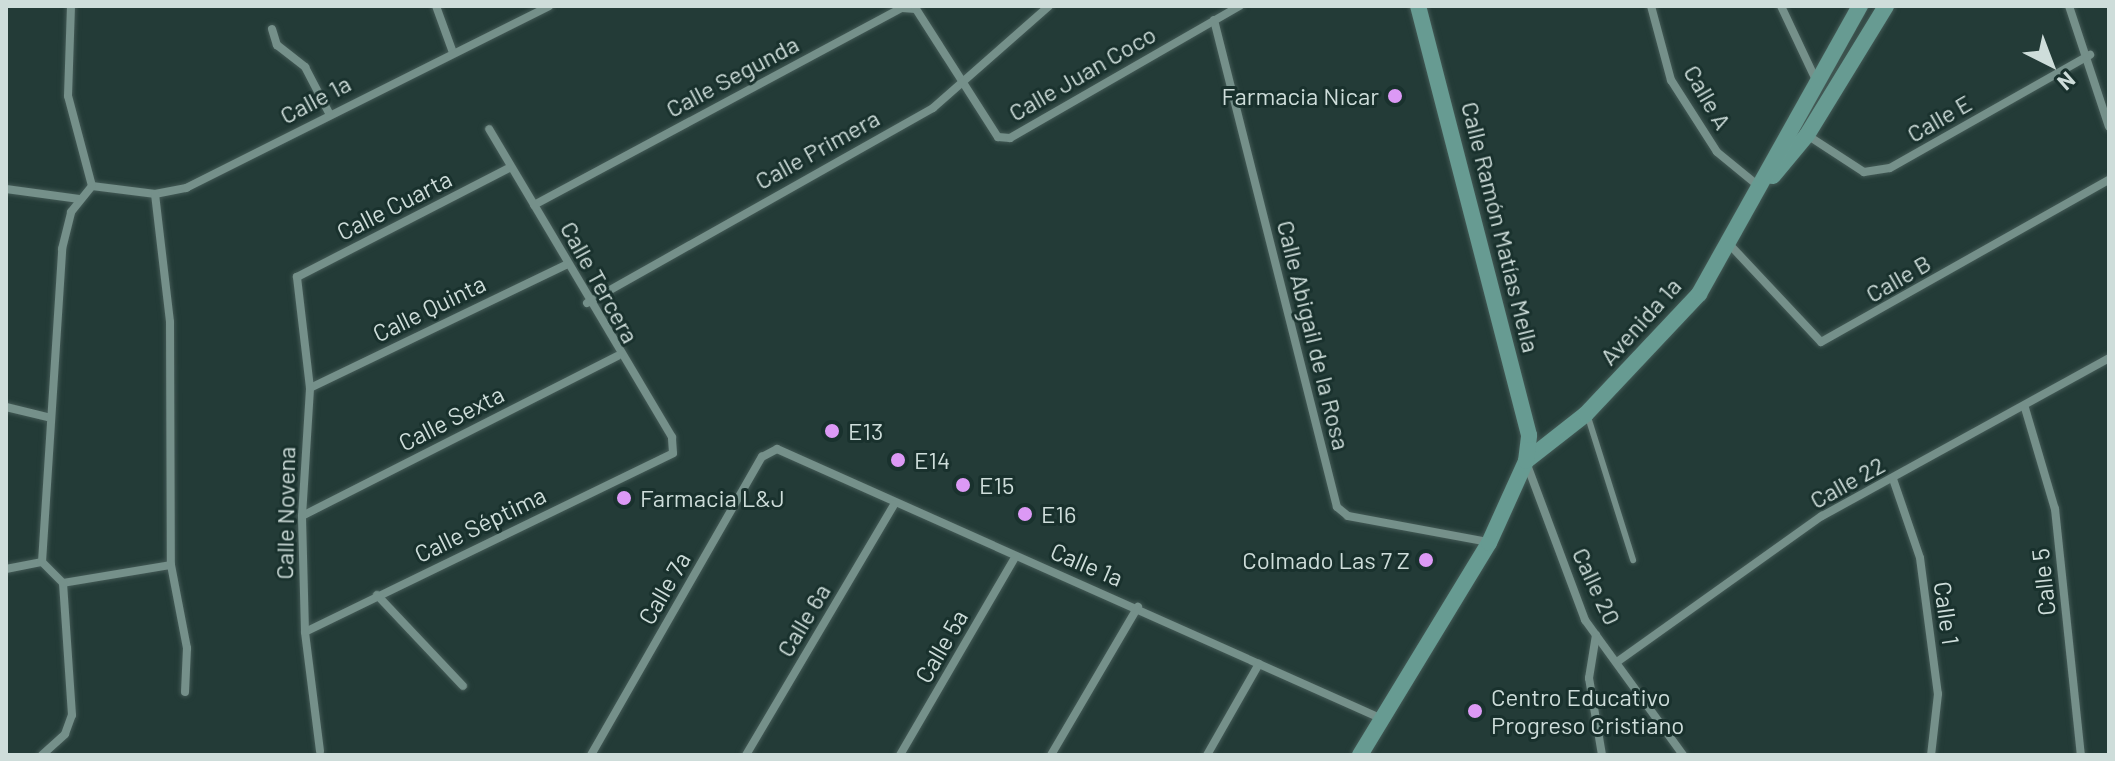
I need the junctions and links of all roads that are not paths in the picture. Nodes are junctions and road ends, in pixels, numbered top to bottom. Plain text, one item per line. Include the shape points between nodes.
1 (71, 6) edge
2 (436, 6) edge
3 (549, 6) edge
4 (1049, 6) edge
5 (1240, 6) edge
6 (1418, 6) edge
7 (1651, 6) edge
8 (1781, 6) edge
9 (1860, 6) edge
10 (1886, 6) edge
11 (2069, 6) edge
12 (1214, 20) junction
13 (272, 29) dead end
14 (452, 50) junction
15 (2090, 55) junction
16 (1816, 80) junction
17 (961, 84) junction
18 (329, 113) junction
19 (2109, 127) edge
20 (489, 129) dead end
21 (1807, 135) junction
22 (509, 168) junction
23 (2109, 180) edge
24 (92, 186) junction
25 (6, 189) edge
26 (1762, 189) junction
27 (155, 194) junction
28 (79, 199) junction
29 (534, 205) junction
30 (1730, 245) junction
31 (566, 265) junction
32 (297, 277) joint
33 (587, 303) junction
34 (618, 356) junction
35 (2109, 358) edge
36 (310, 388) junction
37 (6, 407) edge
38 (2025, 408) junction
39 (1586, 414) junction
40 (47, 417) junction
41 (777, 449) joint
42 (673, 453) joint
43 (1526, 461) junction
44 (1893, 479) junction
45 (894, 505) junction
46 (302, 516) junction
47 (1489, 543) junction
48 (1016, 556) junction
49 (1633, 560) dead end
50 (42, 562) junction
51 (171, 565) junction
52 (6, 569) edge
53 (63, 583) junction
54 (377, 595) junction
55 (1138, 607) junction
56 (305, 632) junction
57 (1596, 635) junction
58 (1617, 662) junction
59 (1259, 664) junction
60 (463, 686) dead end
61 (185, 692) dead end
62 (1380, 718) junction
63 (320, 751) dead end
64 (42, 755) edge
65 (591, 755) edge
66 (746, 755) edge
67 (900, 755) edge
68 (1051, 755) edge
69 (1207, 755) edge
70 (1360, 755) edge
71 (1602, 755) edge
72 (1683, 755) edge
73 (1931, 755) edge
74 (2081, 755) edge

1 - 24 street via 68,96
2 - 14 street
3 - 14 street, Calle 1a
4 - 17 street, Calle Primera
5 - 12 street, Calle Juan Coco
6 - 43 main road, Calle Ramón Matías Mella via 1529,435
7 - 26 street, Calle A via 1671,80 1717,152
8 - 16 street
9 - 16 main road, Avenida 1a
10 - 21 main road, Avenida 1a
11 - 15 street
12 - 17 street, Calle Juan Coco via 1010,138 998,137
12 - 47 street, Calle Abigail de la Rosa via 1337,507 1348,516
13 - 18 street via 277,45 305,67
14 - 18 street, Calle 1a
15 - 19 street
15 - 21 street, Calle E via 1890,168 1864,172
16 - 26 main road, Avenida 1a
17 - 29 street, Calle Segunda via 916,9 902,8
17 - 33 street, Calle Primera via 933,108
18 - 27 street, Calle 1a via 234,168
20 - 22 street, Calle Tercera
21 - 26 main road, Avenida 1a
22 - 29 street, Calle Tercera
22 - 32 street, Calle Cuarta
23 - 30 street, Calle B via 1821,342
24 - 27 street, Calle 1a
24 - 28 street
25 - 28 street
26 - 30 main road, Avenida 1a
27 - 51 street via 170,322
28 - 40 street via 62,249
29 - 31 street, Calle Tercera
30 - 39 main road, Avenida 1a via 1673,326
31 - 33 street, Calle Tercera
31 - 36 street, Calle Quinta
32 - 36 street, Calle Novena
33 - 34 street, Calle Tercera
34 - 42 street, Calle Tercera via 672,437
34 - 46 street, Calle Sexta
35 - 38 street, Calle 22
36 - 46 street, Calle Novena
37 - 40 street
38 - 44 street, Calle 22
38 - 74 street, Calle 5 via 2055,509
39 - 43 main road, Avenida 1a
39 - 49 lane
40 - 50 street
41 - 45 street, Calle 1a
41 - 65 street, Calle 7a via 762,457
42 - 54 street, Calle Séptima
43 - 47 main road
43 - 57 street, Calle 20
44 - 58 street, Calle 22 via 1822,516
44 - 73 street, Calle 1 via 1920,558 1938,694
45 - 48 street, Calle 1a
45 - 66 street, Calle 6a
46 - 56 street, Calle Novena
47 - 62 main road
48 - 55 street, Calle 1a
48 - 67 street, Calle 5a
50 - 52 street
50 - 53 street
51 - 53 street
51 - 61 street via 187,648
53 - 64 street via 72,715 65,734
54 - 56 street, Calle Séptima
54 - 60 street
55 - 59 street, Calle 1a
55 - 68 street
56 - 63 street, Calle Novena
57 - 58 street, Calle 20
57 - 71 street via 1589,678
58 - 72 street, Calle 20
59 - 62 street, Calle 1a
59 - 69 street
62 - 70 main road

